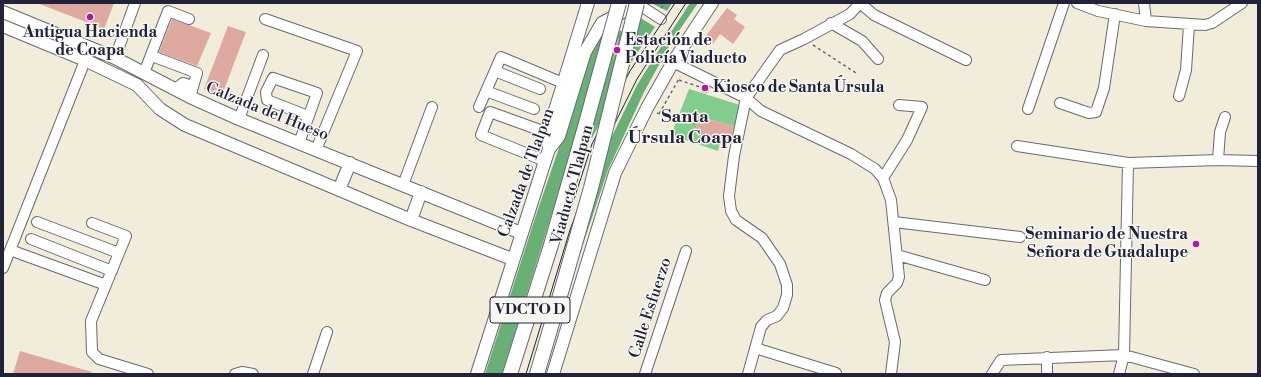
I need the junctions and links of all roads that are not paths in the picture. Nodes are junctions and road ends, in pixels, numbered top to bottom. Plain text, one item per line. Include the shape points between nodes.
1 (7, 3) edge
2 (135, 3) edge
3 (619, 3) edge
4 (636, 3) edge
5 (712, 3) edge
6 (860, 3) edge
7 (1064, 3) edge
8 (1077, 3) edge
9 (1144, 3) edge
10 (1242, 3) edge
11 (585, 4) edge
12 (3, 12) edge
13 (661, 14) road end
14 (1115, 14) junction
15 (189, 19) dead end
16 (265, 19) dead end
17 (1146, 21) junction
18 (831, 23) junction
19 (1189, 25) junction
20 (3, 26) edge
21 (90, 48) junction
22 (264, 55) dead end
23 (152, 56) junction
24 (115, 58) junction
25 (878, 59) dead end
26 (85, 60) junction
27 (966, 60) dead end
28 (672, 62) junction
29 (495, 71) junction
30 (144, 73) junction
31 (563, 83) junction
32 (540, 88) dead end
33 (486, 91) junction
34 (191, 92) junction
35 (1179, 96) dead end
36 (746, 98) junction
37 (1060, 103) dead end
38 (899, 105) dead end
39 (432, 107) dead end
40 (479, 107) dead end
41 (534, 109) dead end
42 (1028, 109) dead end
43 (308, 116) junction
44 (1225, 118) dead end
45 (239, 119) junction
46 (548, 133) junction
47 (299, 143) junction
48 (1017, 146) dead end
49 (549, 149) junction
50 (316, 150) junction
51 (1218, 160) junction
52 (545, 161) junction
53 (1258, 161) edge
54 (350, 163) junction
55 (1128, 163) junction
56 (883, 178) junction
57 (403, 185) junction
58 (339, 190) junction
59 (421, 192) junction
60 (411, 220) junction
61 (37, 222) dead end
62 (894, 222) junction
63 (92, 223) dead end
64 (522, 233) junction
65 (1020, 237) dead end
66 (31, 239) dead end
67 (10, 250) junction
68 (686, 251) dead end
69 (119, 253) junction
70 (897, 255) junction
71 (512, 259) junction
72 (3, 268) edge
73 (112, 271) junction
74 (985, 280) dead end
75 (106, 285) junction
76 (327, 332) dead end
77 (755, 348) junction
78 (1124, 355) junction
79 (1047, 357) junction
80 (836, 373) edge
81 (148, 374) edge
82 (235, 374) edge
83 (253, 374) edge
84 (314, 374) edge
85 (477, 374) edge
86 (510, 374) edge
87 (537, 374) edge
88 (553, 374) edge
89 (645, 374) edge
90 (748, 374) edge
91 (891, 374) edge
92 (992, 374) edge
93 (1047, 374) edge
94 (1119, 374) edge
95 (1194, 374) edge

1 - 12 street
2 - 24 street
3 - 86 highway, Viaducto Tlalpan / VDCTO D, bridge via 551,245
4 - 13 street
4 - 49 main road, Calzada de Tlalpan via 598,29 585,52 559,136
4 - 87 highway, Viaducto Tlalpan / VDCTO D, bridge via 591,188
5 - 28 main road
6 - 18 street via 850,14
6 - 27 street via 874,15
7 - 42 street
8 - 14 street
9 - 17 street
10 - 19 street via 1212,23
11 - 31 main road, Viaducto Tlalpan
12 - 21 main road, Calzada del Hueso
14 - 17 street
14 - 37 street via 1104,88 1096,112 1089,113
15 - 23 street via 168,11
16 - 50 street via 356,51
17 - 19 street
18 - 25 street via 862,41
18 - 36 street via 780,50
19 - 35 street via 1186,70
20 - 26 main road
21 - 24 main road, Calzada del Hueso
21 - 26 street
22 - 45 street
23 - 30 street
23 - 34 street via 197,73
24 - 30 main road, Calzada del Hueso
26 - 58 main road via 137,85 160,110 185,125
26 - 67 street
28 - 36 street
28 - 88 main road via 615,173
29 - 31 street via 501,58
29 - 32 street
29 - 33 street
30 - 34 main road, Calzada del Hueso via 175,89
31 - 46 main road, Viaducto Tlalpan
33 - 40 street
33 - 41 street
34 - 45 main road, Calzada del Hueso
36 - 56 street via 761,111 851,154 875,169
36 - 77 street via 734,156 729,196 730,211 736,220 762,238 780,264 787,285 787,295 782,308 761,327
38 - 56 street via 922,107 907,140
39 - 57 street
43 - 43 street via 317,93 273,78 266,92 267,100
43 - 47 street
44 - 51 street via 1220,132
45 - 47 main road, Calzada del Hueso
46 - 49 main road, Viaducto Tlalpan
46 - 52 street via 490,112 481,135
47 - 50 main road, Calzada del Hueso
48 - 55 street
49 - 52 main road, Calzada de Tlalpan
50 - 54 main road, Calzada del Hueso
51 - 53 street
51 - 55 street
52 - 64 main road, Calzada de Tlalpan
54 - 57 main road, Calzada del Hueso
54 - 58 main road
55 - 78 street
56 - 62 street via 891,200
57 - 59 main road, Calzada del Hueso
58 - 60 main road
59 - 60 main road
59 - 64 main road, Calzada del Hueso
60 - 71 main road
61 - 69 street
62 - 65 street
62 - 70 street
63 - 69 street via 126,236
64 - 71 main road, Calzada de Tlalpan
66 - 73 street
67 - 72 street
67 - 75 street
68 - 89 street, Calle Esfuerzo
69 - 73 street
70 - 74 street
70 - 91 street via 899,277 885,300 895,342
71 - 85 main road, Calzada de Tlalpan
73 - 75 street
75 - 81 street via 91,321 92,352 99,359
76 - 84 street
77 - 80 street
77 - 90 street
78 - 79 street
78 - 94 street
78 - 95 street
79 - 92 street via 1001,360
79 - 93 street
82 - 83 street

